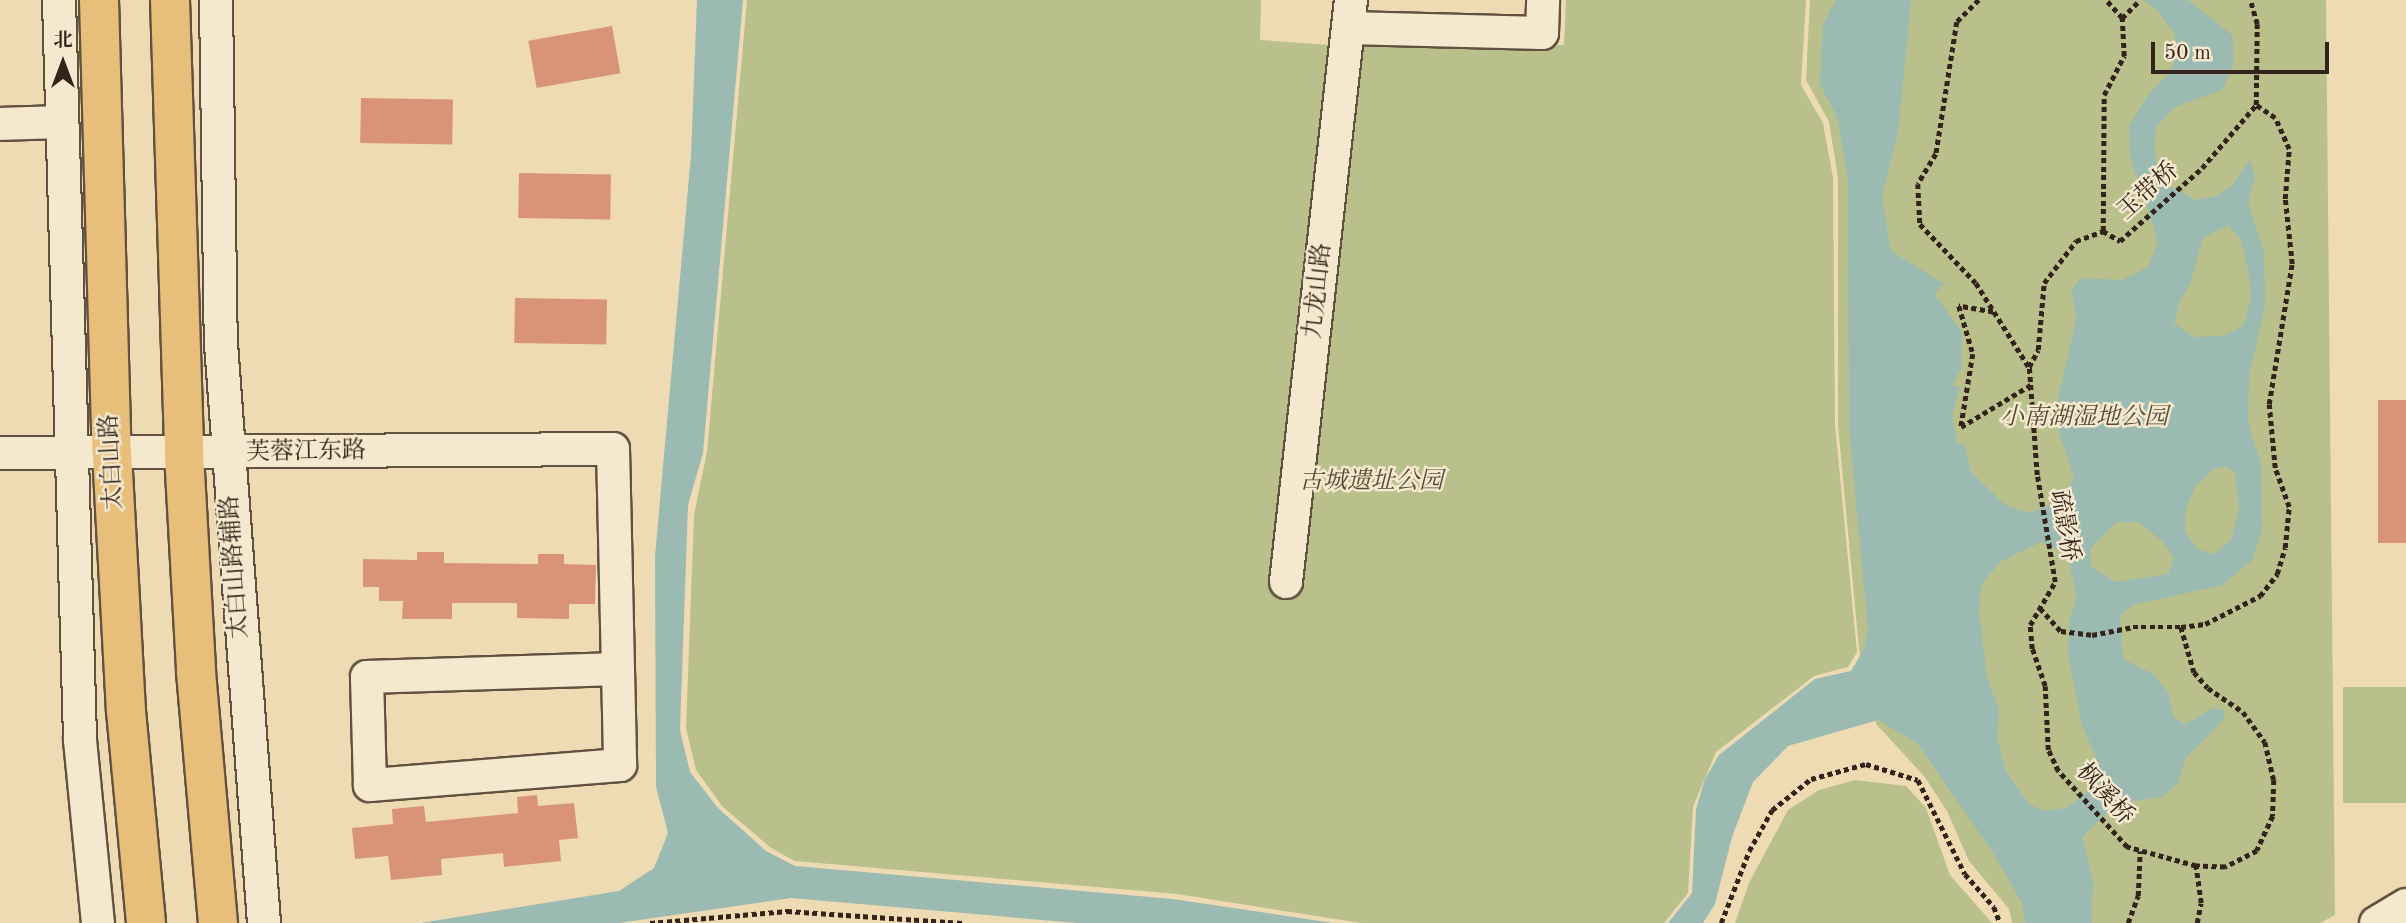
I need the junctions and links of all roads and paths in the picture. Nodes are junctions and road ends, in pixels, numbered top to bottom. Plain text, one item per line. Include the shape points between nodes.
1 (59, 0) edge
2 (99, 0) edge
3 (170, 0) edge
4 (216, 0) edge
5 (1544, 0) edge
6 (1979, 0) edge
7 (2106, 0) edge
8 (2140, 0) edge
9 (2250, 0) edge
10 (1350, 14) edge
11 (2122, 18) junction
12 (2256, 104) junction
13 (62, 122) junction
14 (0, 124) edge
15 (2103, 231) junction
16 (1994, 312) junction
17 (2029, 367) junction
18 (2032, 385) junction
19 (0, 453) edge
20 (70, 453) junction
21 (112, 453) junction
22 (184, 454) junction
23 (229, 454) junction
24 (1286, 582) dead end
25 (2039, 608) junction
26 (2181, 626) junction
27 (618, 669) junction
28 (2140, 851) junction
29 (2196, 866) junction
30 (2406, 905) edge
31 (97, 923) edge
32 (146, 923) edge
33 (218, 923) edge
34 (264, 923) edge
35 (650, 923) edge
36 (963, 923) edge
37 (1721, 923) edge
38 (2000, 923) edge
39 (2128, 923) edge
40 (2197, 923) edge
41 (2376, 923) edge

1 - 13 street
2 - 21 main road, 太白山路
3 - 22 main road
4 - 23 street, 太白山路辅路 via 221,344
5 - 10 street via 1542,33
6 - 16 path via 1957,22 1936,154 1918,184 1919,211 1920,224 1976,283
7 - 11 path
8 - 11 path
9 - 12 path via 2257,24
10 - 24 street, 九龙山路
11 - 15 path via 2123,56 2104,95
12 - 15 path, 玉带桥 via 2202,169 2120,242
12 - 26 path via 2276,118 2289,149 2285,199 2292,264 2269,404 2276,468 2289,507 2285,548 2277,575 2260,596 2205,624
13 - 14 street
13 - 20 street
15 - 17 path via 2076,241 2044,282 2038,350
16 - 17 path
16 - 18 path via 1959,306 1973,354 1961,427
17 - 18 path, 疏影桥
18 - 25 path, 疏影桥 via 2037,475 2056,582
19 - 20 street, 芙蓉江东路
20 - 21 street, 芙蓉江东路
20 - 31 street via 80,740
21 - 22 street, 芙蓉江东路
21 - 32 main road, 太白山路 via 126,711
22 - 23 street, 芙蓉江东路
22 - 33 main road via 196,672
23 - 27 street, 芙蓉江东路 via 613,449
23 - 34 street, 太白山路辅路
25 - 26 path via 2062,631 2092,635 2133,627
25 - 28 path, 枫溪桥 via 2030,625 2032,649 2045,686 2048,750 2059,771 2123,842
26 - 29 path via 2194,672 2243,712 2258,732 2274,780 2273,816 2257,851 2225,867
27 - 27 street via 620,765 370,785 367,677
28 - 29 path
28 - 39 path via 2138,896
29 - 40 path via 2201,903
30 - 41 street
35 - 36 path via 787,911
37 - 38 path via 1749,851 1772,810 1811,779 1866,764 1918,780 1965,874 1994,907

